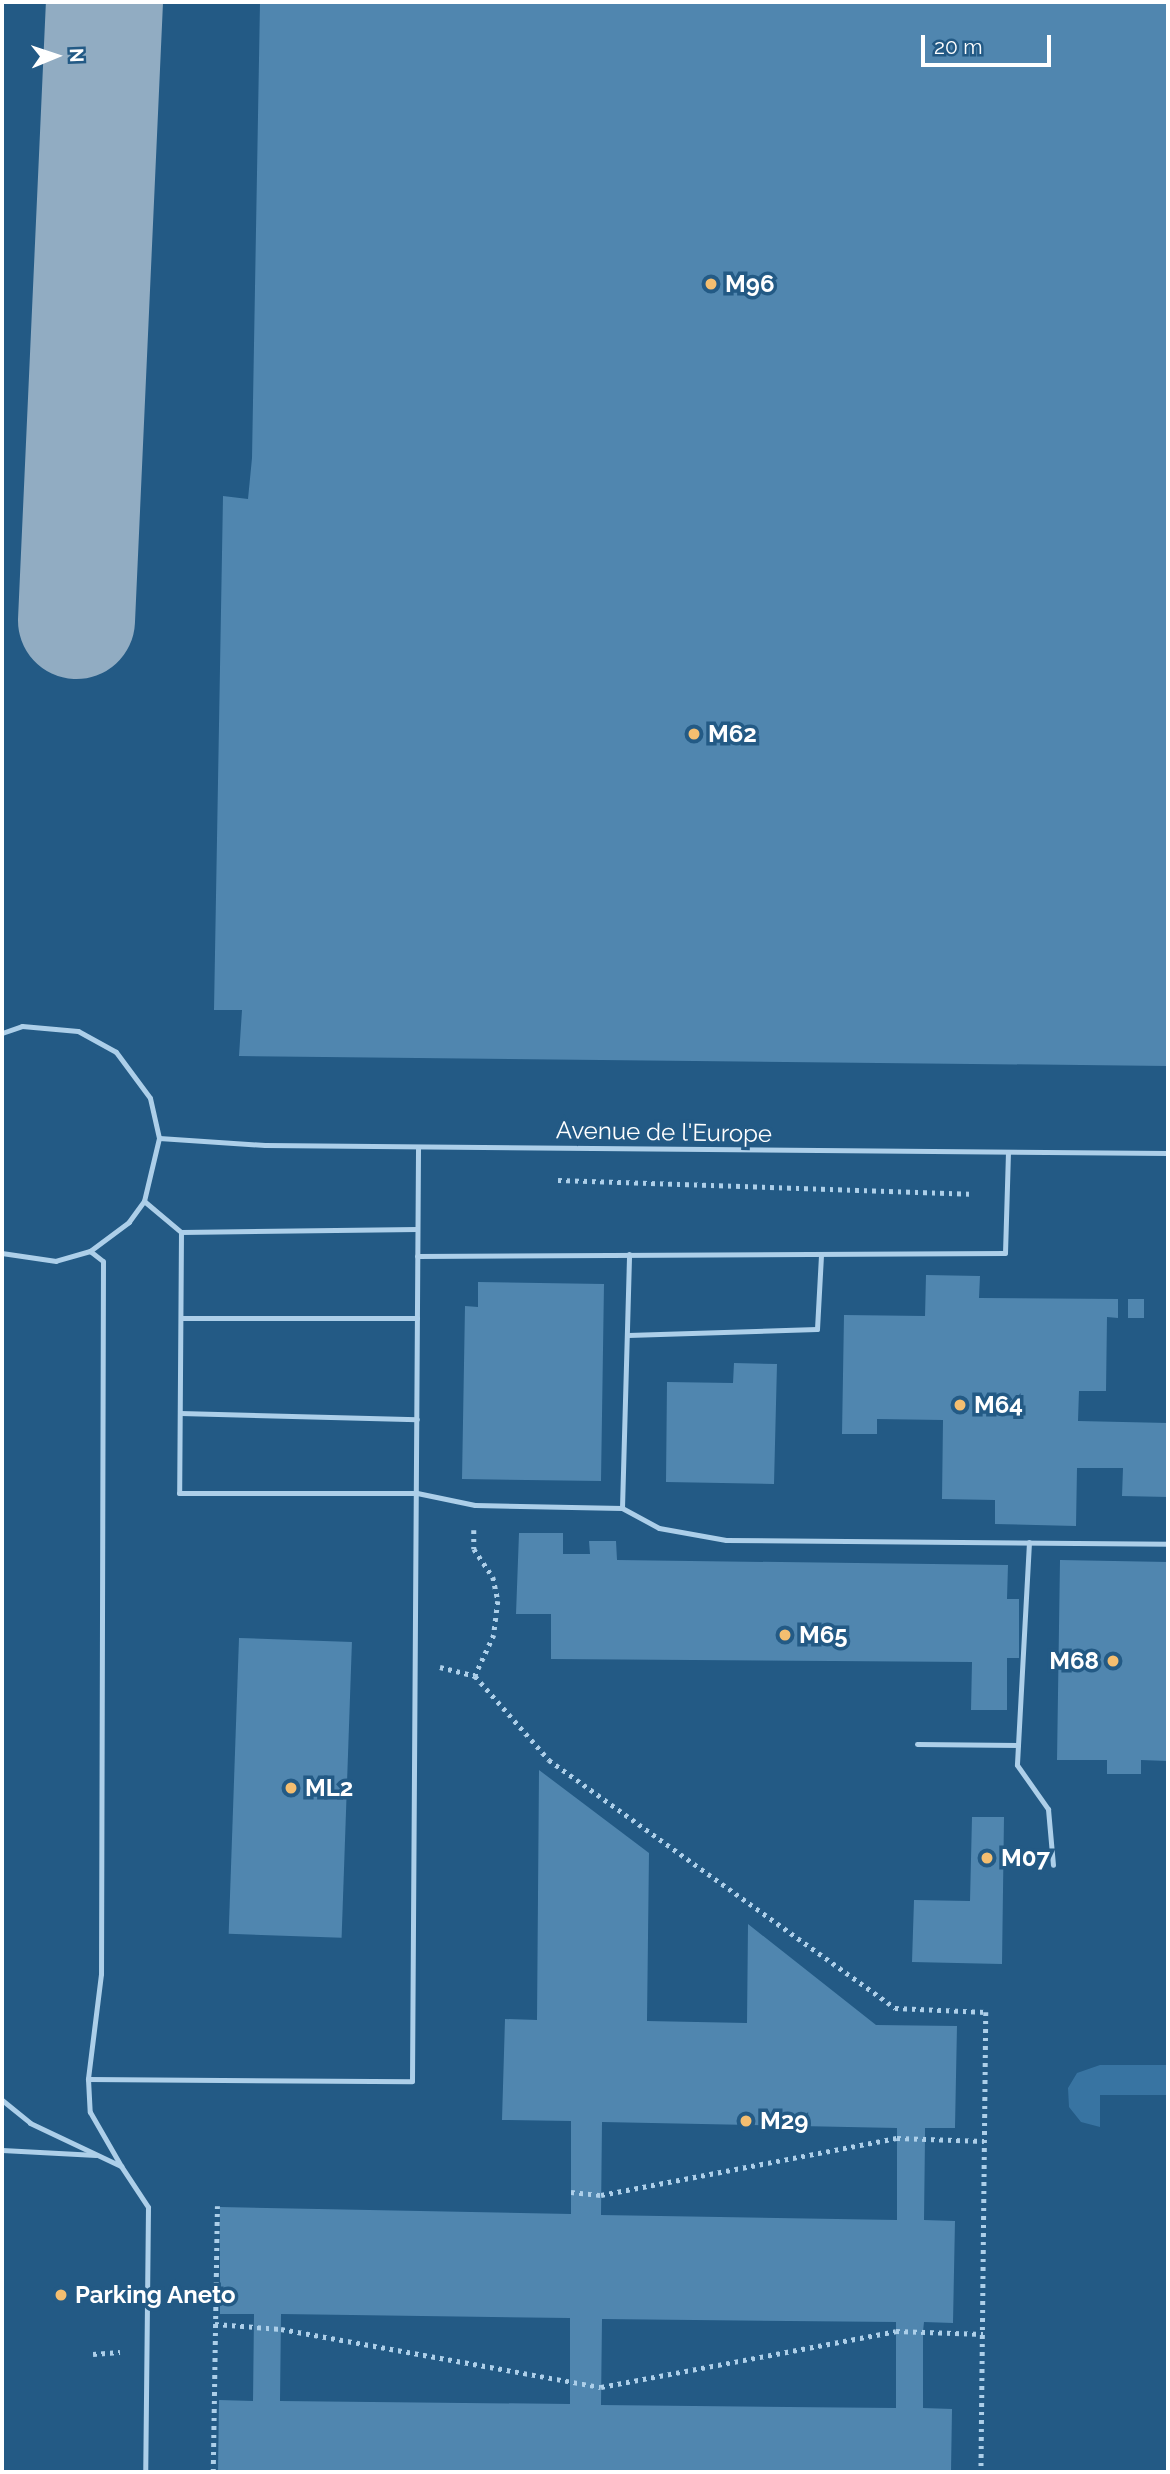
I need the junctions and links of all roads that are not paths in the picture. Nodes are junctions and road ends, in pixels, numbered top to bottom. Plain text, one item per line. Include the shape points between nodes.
1 (2, 1033) edge
2 (159, 1138) junction
3 (418, 1147) junction
4 (1009, 1152) junction
5 (1168, 1153) edge
6 (144, 1201) junction
7 (417, 1229) junction
8 (181, 1232) junction
9 (90, 1251) junction
10 (2, 1253) edge
11 (629, 1254) junction
12 (821, 1254) junction
13 (418, 1256) junction
14 (181, 1318) junction
15 (418, 1318) junction
16 (628, 1335) junction
17 (180, 1413) junction
18 (417, 1419) junction
19 (417, 1493) junction
20 (622, 1508) junction
21 (1029, 1542) junction
22 (1168, 1544) edge
23 (917, 1744) dead end
24 (1018, 1745) junction
25 (1053, 1865) dead end
26 (88, 2080) junction
27 (2, 2100) edge
28 (2, 2150) edge
29 (101, 2156) junction
30 (121, 2166) junction
31 (145, 2472) edge

1 - 2 lane via 22,1026 78,1031 116,1052 150,1098
2 - 3 lane, Avenue de l'Europe
2 - 6 lane
3 - 4 lane, Avenue de l'Europe
3 - 7 lane
4 - 5 lane, Avenue de l'Europe
4 - 12 lane via 1006,1253
6 - 8 lane
6 - 9 lane via 130,1222
7 - 8 lane
7 - 13 lane
8 - 14 lane
9 - 10 lane via 56,1261
9 - 26 lane via 103,1261 103,1288 101,1974
11 - 12 lane
11 - 13 lane
11 - 16 lane
12 - 16 lane via 817,1329
13 - 15 lane
14 - 15 lane
14 - 17 lane
15 - 18 lane
16 - 20 lane
17 - 18 lane
17 - 19 lane via 179,1493
18 - 19 lane
19 - 20 lane via 475,1505
19 - 26 lane via 412,2081
20 - 21 lane via 659,1528 726,1540
21 - 22 lane
21 - 24 lane
23 - 24 lane
24 - 25 lane via 1018,1773 1048,1809
26 - 30 lane via 90,2112
27 - 29 lane via 30,2123
28 - 29 lane
29 - 30 lane
30 - 31 lane via 148,2207

